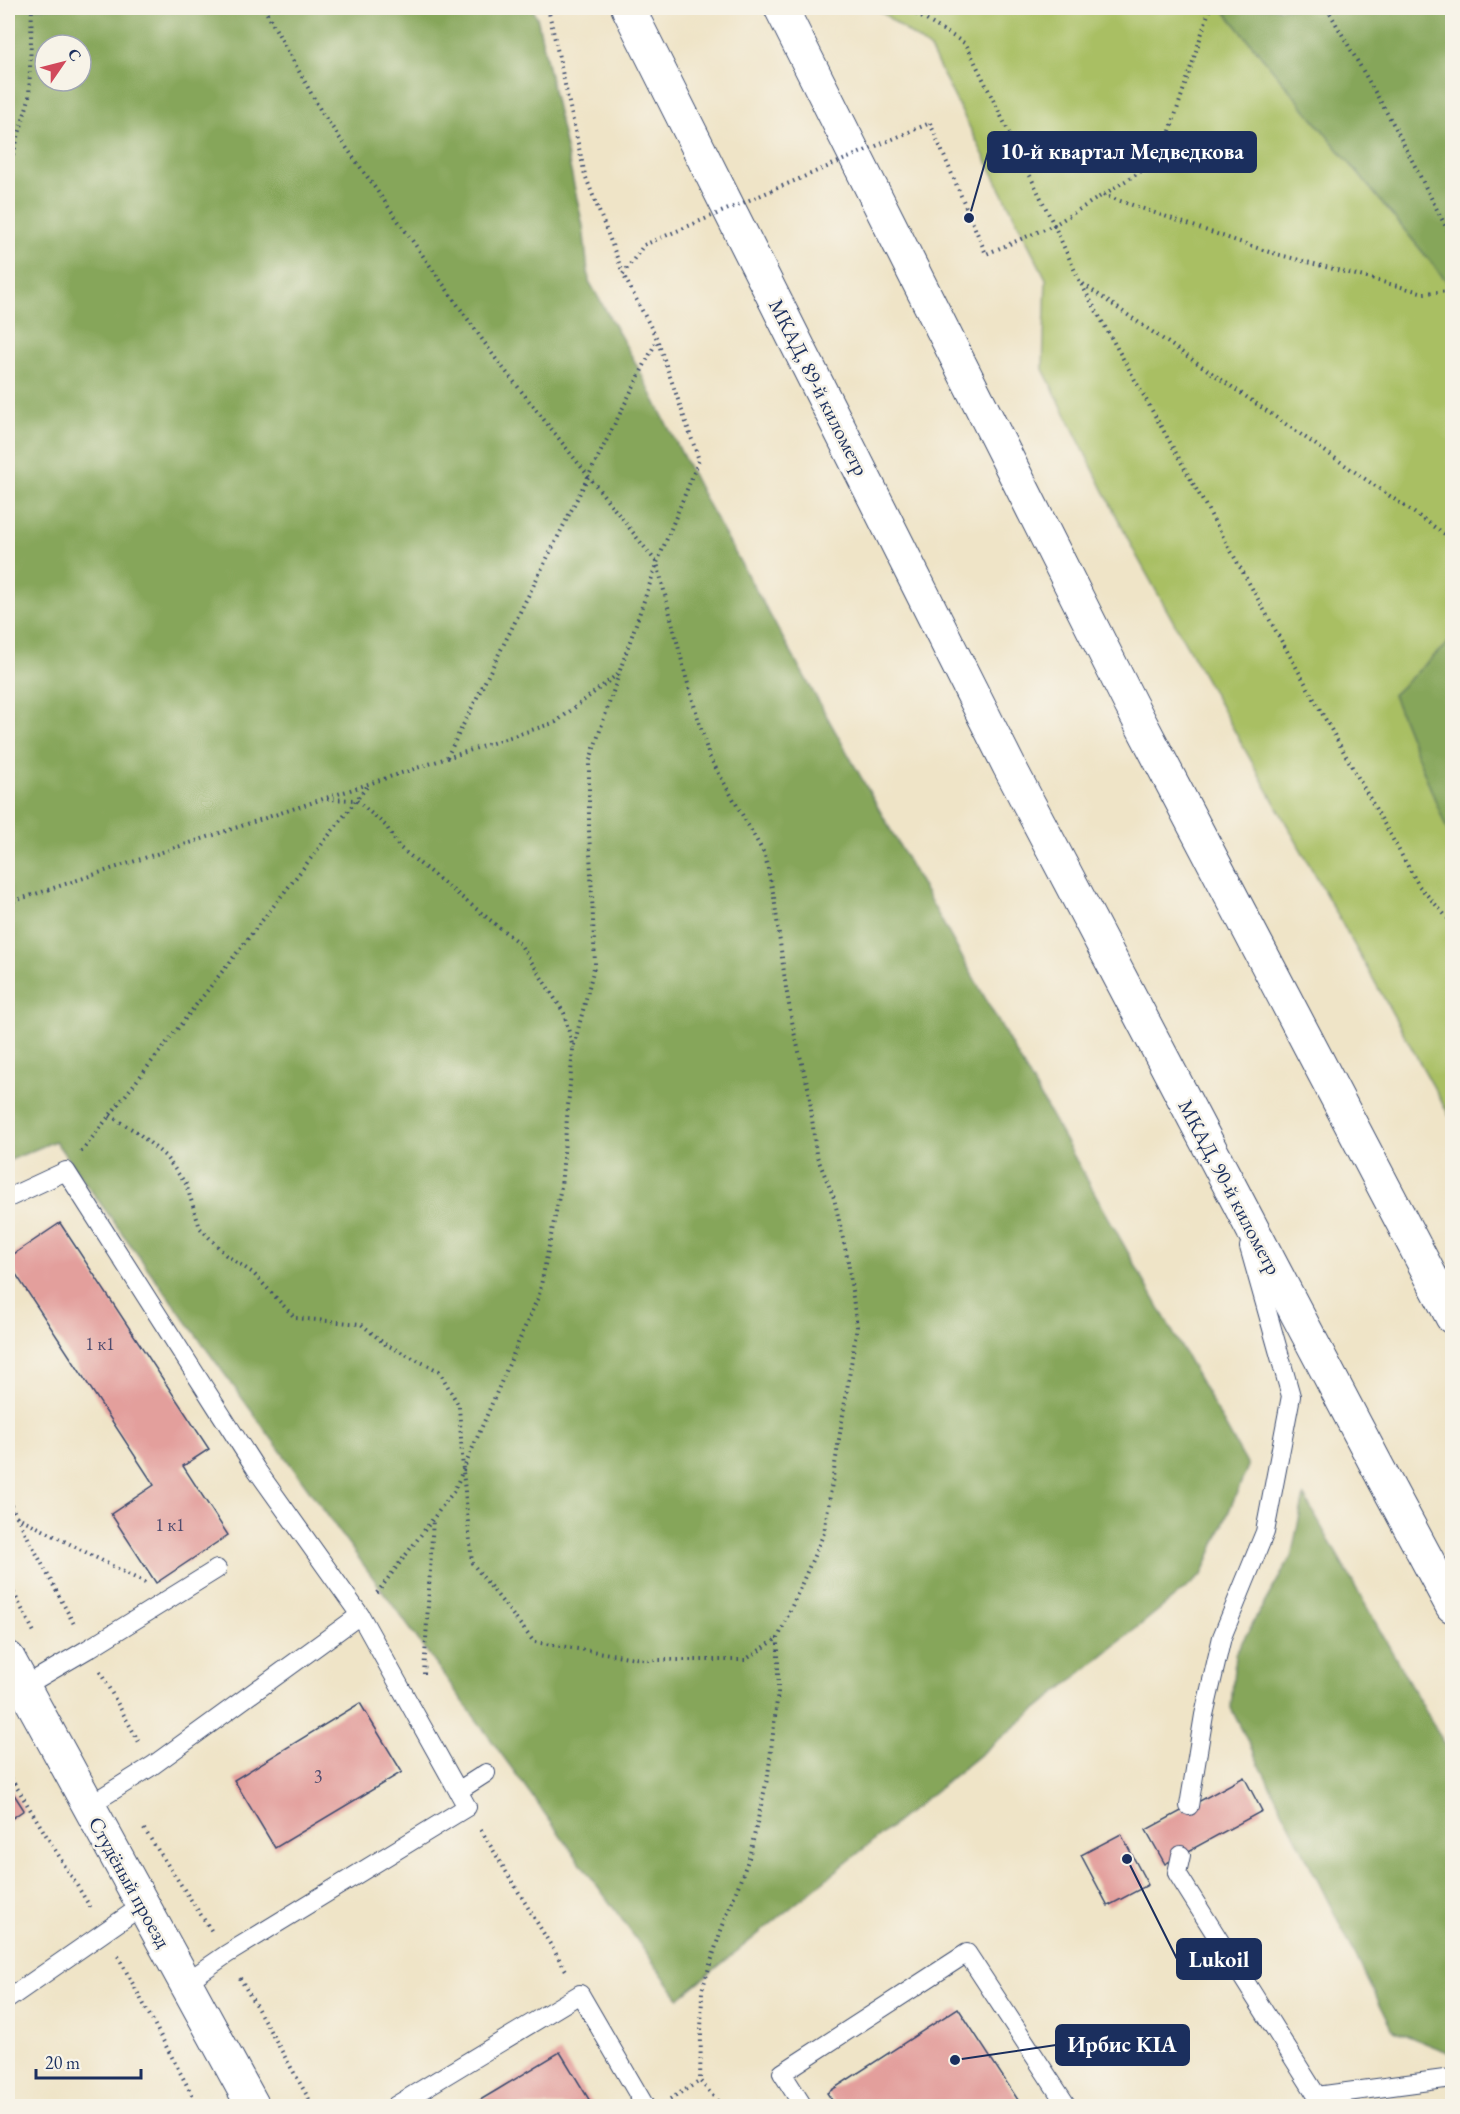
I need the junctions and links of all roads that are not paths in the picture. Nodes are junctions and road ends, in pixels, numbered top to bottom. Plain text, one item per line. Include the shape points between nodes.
1 (628, 8) edge
2 (781, 8) edge
3 (1010, 766) joint
4 (1235, 1196) junction
5 (8, 1198) edge
6 (1452, 1317) edge
7 (217, 1569) dead end
8 (1452, 1606) edge
9 (360, 1615) junction
10 (8, 1658) edge
11 (23, 1687) junction
12 (486, 1773) dead end
13 (462, 1799) junction
14 (88, 1806) junction
15 (1189, 1806) dead end
16 (1181, 1855) dead end
17 (143, 1905) junction
18 (185, 1983) junction
19 (8, 1999) edge
20 (1452, 2078) edge
21 (1318, 2101) edge
22 (253, 2106) edge
23 (394, 2106) edge
24 (645, 2106) edge
25 (803, 2106) edge
26 (1066, 2106) edge

1 - 3 main road, МКАД, 89-й километр
2 - 6 main road via 1131,705
3 - 4 main road, МКАД, 90-й километр
4 - 8 main road, МКАД, 90-й километр
4 - 15 lane via 1290,1395 1265,1532 1222,1637
5 - 9 lane via 66,1171 256,1469
7 - 11 lane
9 - 13 lane
9 - 14 lane via 152,1766
10 - 11 main road, Студёный проезд
11 - 14 main road, Студёный проезд
12 - 13 lane
13 - 18 lane
14 - 17 main road, Студёный проезд
16 - 21 lane via 1177,1873
17 - 18 main road, Студёный проезд
17 - 19 lane
18 - 22 main road, Студёный проезд
20 - 21 lane
23 - 24 lane via 580,1994
25 - 26 lane via 782,2073 967,1953

